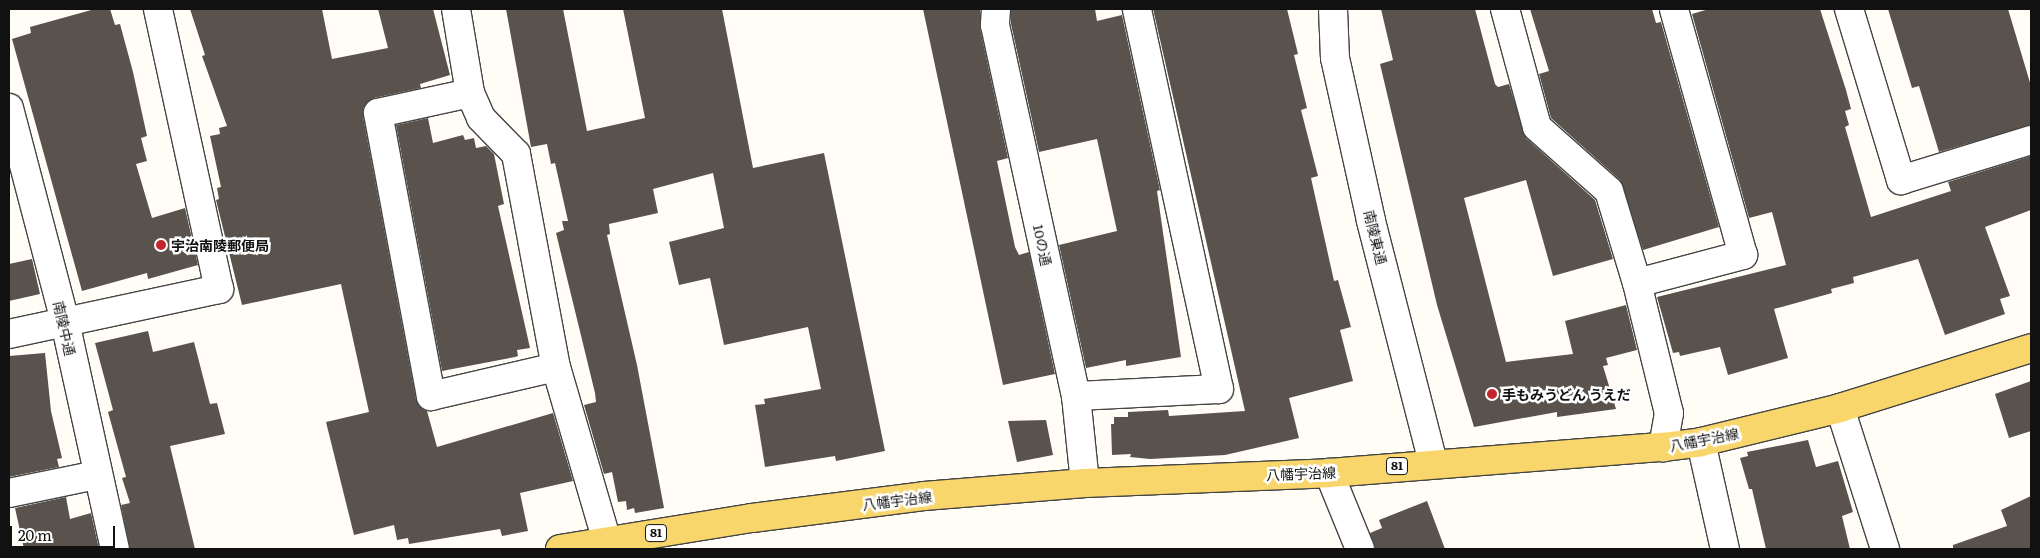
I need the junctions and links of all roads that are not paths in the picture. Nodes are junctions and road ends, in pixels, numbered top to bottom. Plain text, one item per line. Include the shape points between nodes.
1 (158, 9) edge
2 (456, 9) edge
3 (996, 9) edge
4 (1137, 9) edge
5 (1333, 9) edge
6 (1505, 9) edge
7 (1674, 9) edge
8 (1849, 9) edge
9 (470, 93) junction
10 (9, 108) edge
11 (2031, 140) edge
12 (17, 172) edge
13 (1637, 283) junction
14 (65, 322) junction
15 (9, 334) edge
16 (2031, 348) edge
17 (556, 367) junction
18 (1076, 396) junction
19 (1840, 408) junction
20 (1701, 442) junction
21 (1663, 447) junction
22 (1433, 463) junction
23 (1329, 473) junction
24 (97, 475) junction
25 (1085, 483) junction
26 (9, 493) edge
27 (607, 541) junction
28 (115, 549) edge
29 (560, 549) edge
30 (1360, 549) edge
31 (1725, 549) edge
32 (1885, 549) edge

1 - 14 street via 219,289
2 - 9 street
3 - 18 street, 10の通 via 995,25
4 - 18 street via 1219,389
5 - 22 street, 南陵東通 via 1337,67 1371,221
6 - 13 street via 1537,126 1609,191
7 - 13 street via 1743,255
8 - 11 street via 1901,180
9 - 17 street via 481,118 516,154
9 - 17 street via 378,113 431,396
10 - 12 street, 南陵中通
12 - 14 street, 南陵中通
13 - 21 street via 1669,413
14 - 15 street
14 - 24 street, 南陵中通
16 - 19 main road, 八幡宇治線 / 81
17 - 27 street
18 - 25 street, 10の通
19 - 20 main road, 八幡宇治線 / 81
19 - 32 street
20 - 21 main road, 八幡宇治線 / 81
20 - 31 street
21 - 22 main road, 八幡宇治線 / 81
22 - 23 main road, 八幡宇治線 / 81
23 - 25 main road, 八幡宇治線 / 81
23 - 30 street
24 - 26 street
24 - 28 street, 南陵中通
25 - 27 main road, 八幡宇治線 / 81 via 924,496
27 - 29 main road, 八幡宇治線 / 81

